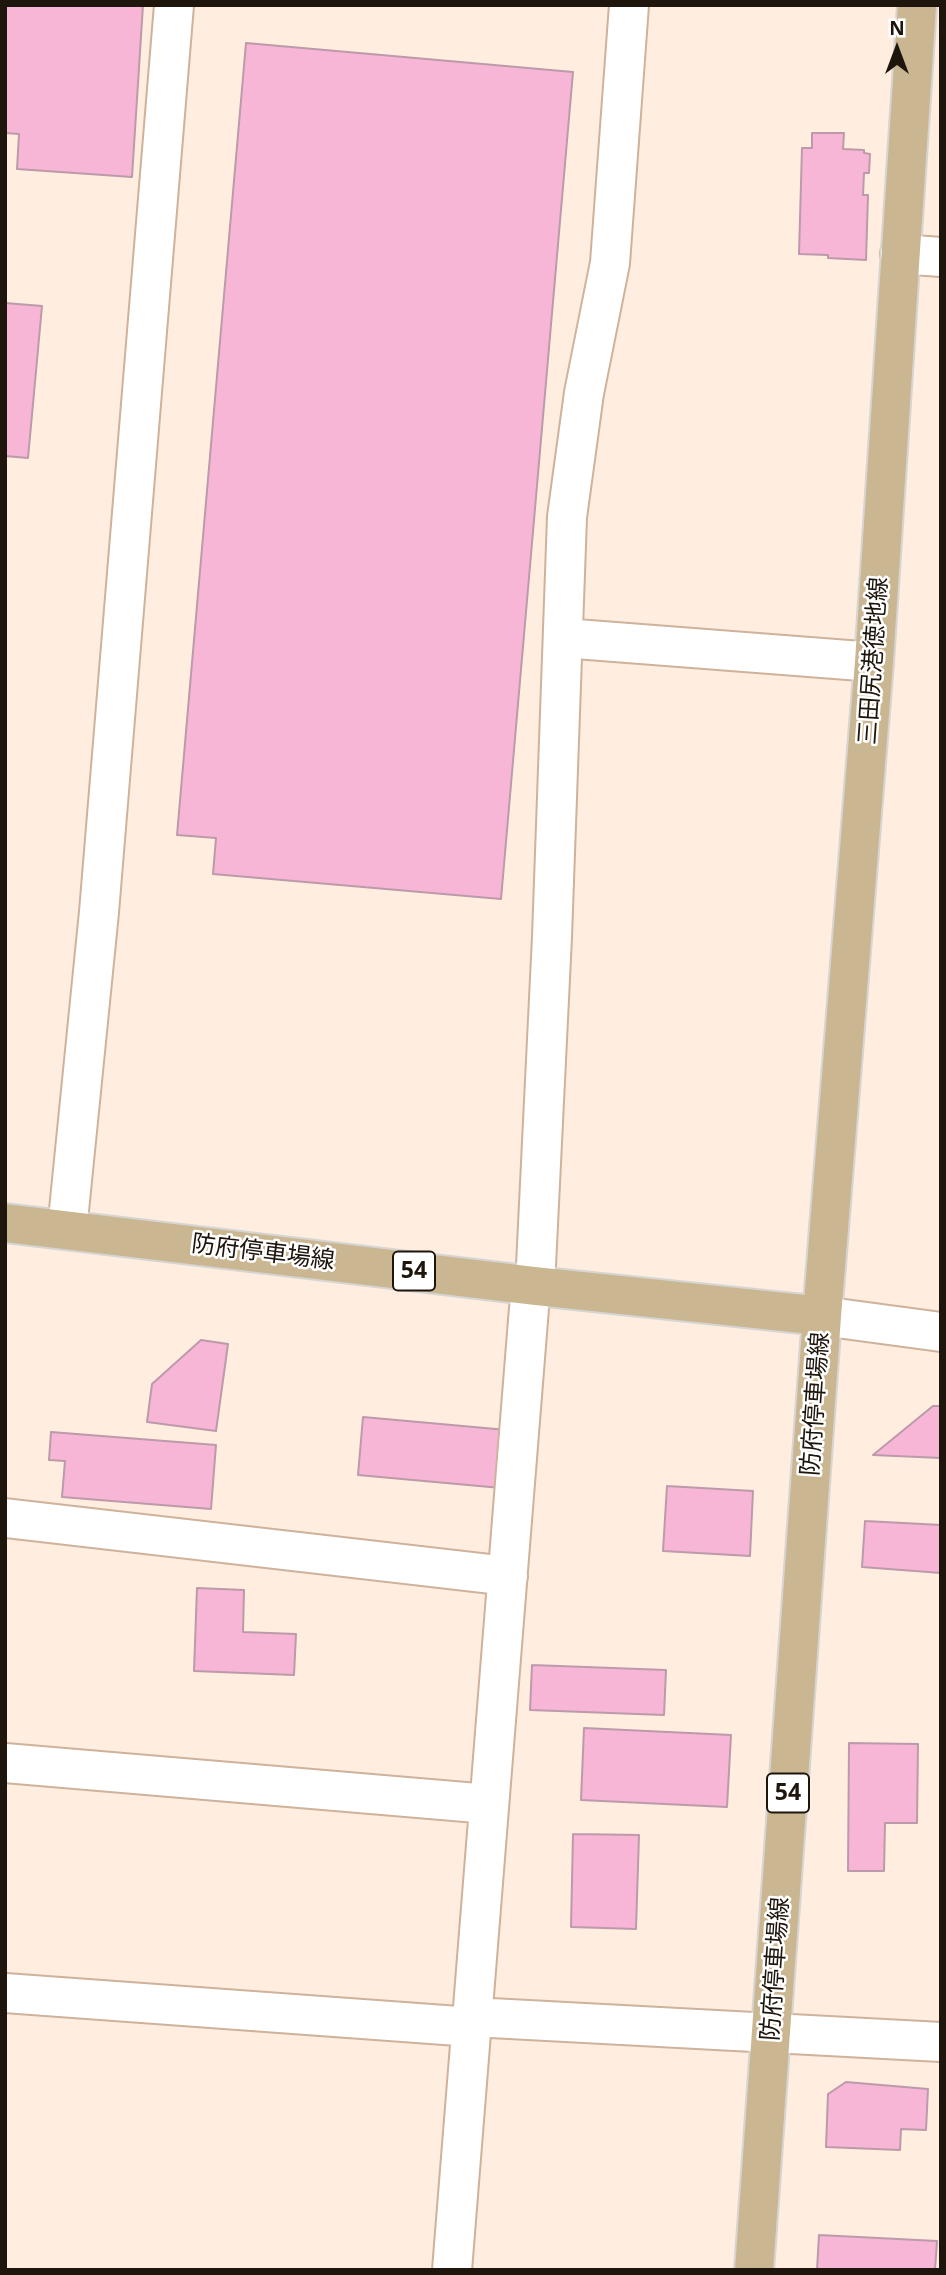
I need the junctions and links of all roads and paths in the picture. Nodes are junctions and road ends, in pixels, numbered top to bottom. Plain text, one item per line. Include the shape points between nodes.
1 (174, 5) edge
2 (629, 5) edge
3 (916, 5) edge
4 (900, 254) junction
5 (941, 257) edge
6 (563, 638) junction
7 (874, 662) junction
8 (5, 1223) edge
9 (67, 1230) junction
10 (532, 1297) junction
11 (822, 1316) junction
12 (941, 1332) edge
13 (5, 1518) edge
14 (508, 1576) junction
15 (5, 1763) edge
16 (489, 1804) junction
17 (5, 1993) edge
18 (472, 2022) junction
19 (771, 2033) junction
20 (941, 2042) edge
21 (452, 2270) edge
22 (754, 2270) edge

1 - 9 street via 99,912
2 - 6 street via 610,263 584,393 567,517
3 - 4 main road, 三田尻港徳地線
4 - 5 street
4 - 7 main road, 三田尻港徳地線
6 - 7 street
6 - 10 street
7 - 11 main road, 三田尻港徳地線
8 - 9 main road, 防府停車場線 / 54
9 - 10 main road, 防府停車場線 / 54
10 - 11 main road, 防府停車場線 / 54
10 - 14 street
11 - 12 street
11 - 19 main road, 防府停車場線 / 54
13 - 14 street
14 - 16 street
15 - 16 street
16 - 18 street
17 - 18 street
18 - 19 street
18 - 21 street
19 - 20 street
19 - 22 main road, 防府停車場線 / 54

